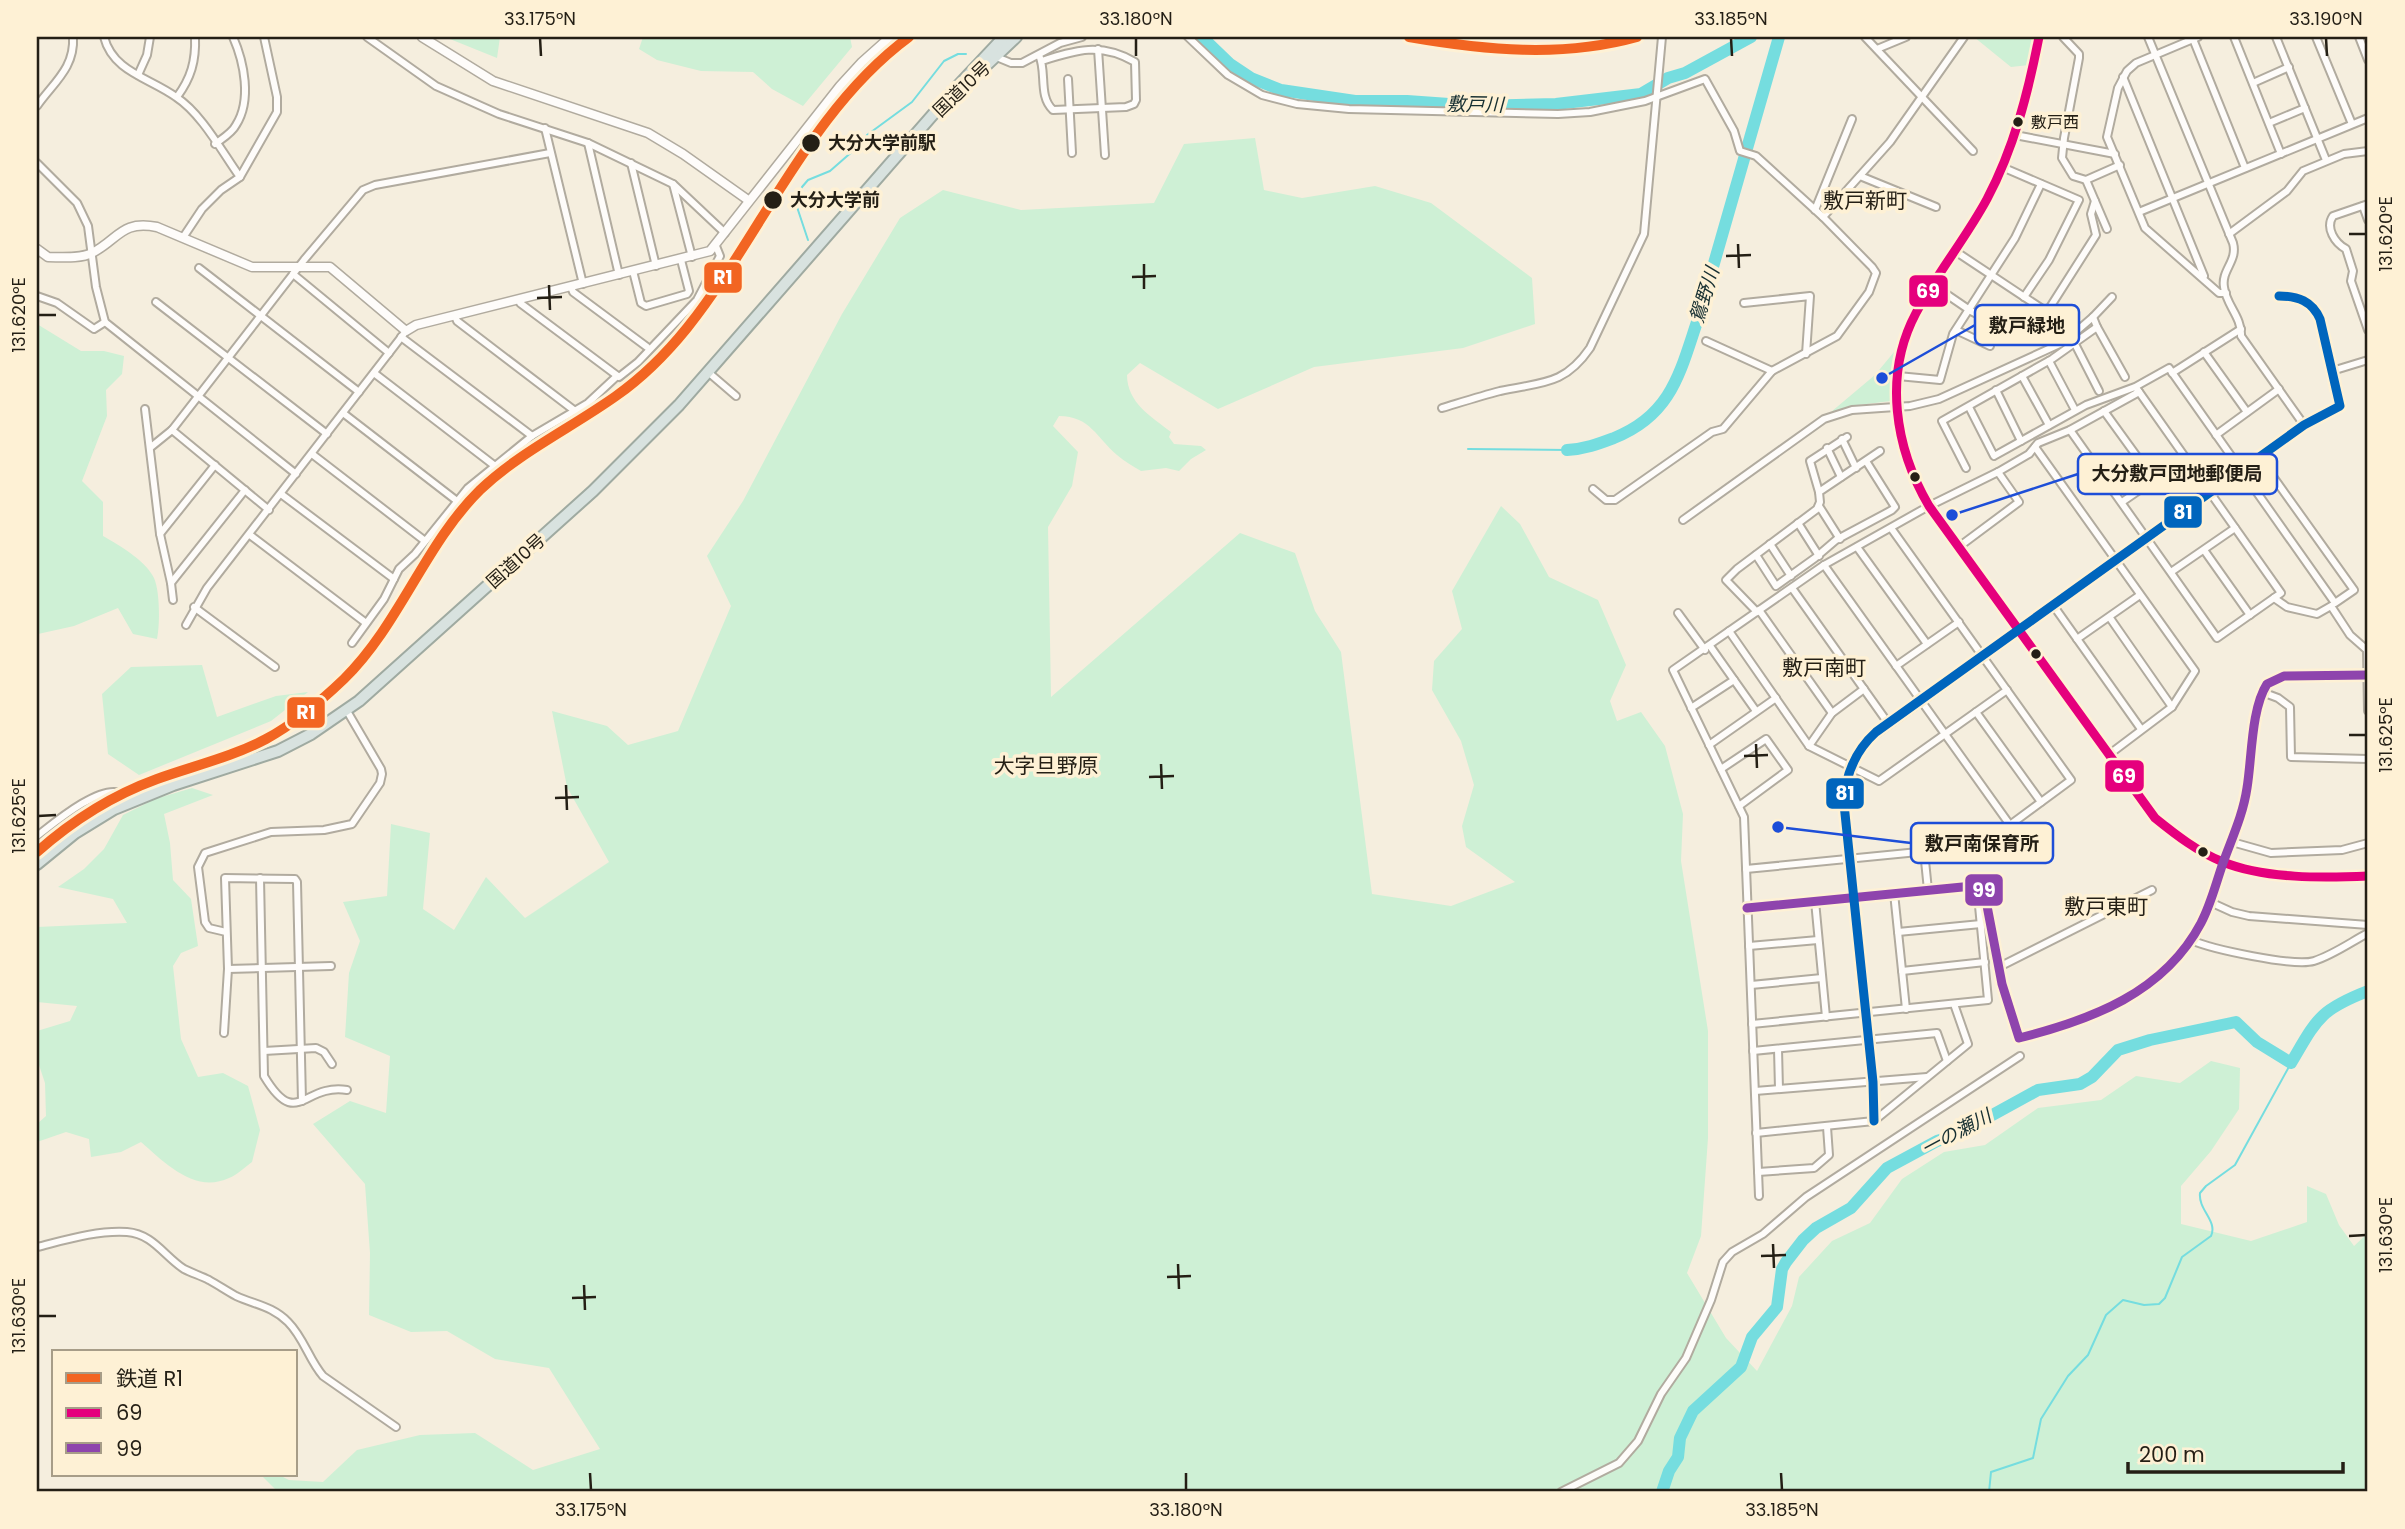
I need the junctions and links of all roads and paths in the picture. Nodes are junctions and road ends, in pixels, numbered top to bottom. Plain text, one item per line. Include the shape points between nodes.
1 (73, 37) edge
2 (104, 37) edge
3 (150, 37) edge
4 (195, 37) edge
5 (233, 37) edge
6 (264, 37) edge
7 (367, 37) edge
8 (422, 37) edge
9 (890, 37) edge
10 (1004, 37) edge
11 (1016, 37) edge
12 (1082, 37) edge
13 (1188, 37) edge
14 (1662, 37) edge
15 (1865, 37) edge
16 (1906, 37) edge
17 (1964, 37) edge
18 (2039, 37) edge
19 (2063, 37) edge
20 (2148, 37) edge
21 (2234, 37) edge
22 (2276, 37) edge
23 (2316, 37) edge
24 (2359, 37) edge
25 (2195, 38) edge
26 (1098, 49) junction
27 (1877, 49) junction
28 (993, 53) junction
29 (2155, 54) junction
30 (1040, 58) junction
31 (2368, 60) edge
32 (2288, 67) junction
33 (138, 75) junction
34 (2123, 77) junction
35 (1068, 79) dead end
36 (2253, 83) junction
37 (1656, 96) junction
38 (177, 97) junction
39 (1922, 97) junction
40 (37, 106) edge
41 (1102, 108) junction
42 (2305, 108) junction
43 (1070, 110) junction
44 (2368, 118) edge
45 (1852, 119) dead end
46 (2269, 123) junction
47 (2352, 124) junction
48 (545, 128) junction
49 (2015, 135) junction
50 (2317, 139) junction
51 (588, 143) junction
52 (215, 144) junction
53 (2064, 144) junction
54 (1973, 151) dead end
55 (2368, 151) edge
56 (550, 153) junction
57 (1072, 153) dead end
58 (2281, 153) junction
59 (1105, 155) dead end
60 (2115, 155) junction
61 (2326, 160) junction
62 (37, 163) edge
63 (631, 163) junction
64 (2120, 165) junction
65 (2002, 167) junction
66 (2245, 168) junction
67 (1860, 176) junction
68 (240, 177) junction
69 (2086, 180) junction
70 (2208, 183) junction
71 (673, 184) junction
72 (2041, 184) junction
73 (2173, 198) junction
74 (748, 200) junction
75 (2095, 201) junction
76 (2366, 205) edge
77 (1936, 207) dead end
78 (1815, 210) junction
79 (2139, 212) junction
80 (1823, 217) junction
81 (2368, 220) edge
82 (2107, 229) dead end
83 (725, 233) junction
84 (2229, 234) junction
85 (184, 236) junction
86 (716, 246) junction
87 (37, 249) edge
88 (1955, 251) junction
89 (92, 253) junction
90 (691, 257) junction
91 (681, 260) junction
92 (300, 266) junction
93 (656, 266) junction
94 (199, 268) dead end
95 (634, 271) junction
96 (293, 274) junction
97 (619, 275) junction
98 (1992, 276) junction
99 (2205, 279) junction
100 (583, 284) junction
101 (1933, 285) junction
102 (571, 287) junction
103 (2226, 293) junction
104 (37, 296) edge
105 (2279, 296) dead end
106 (2024, 297) junction
107 (2112, 297) dead end
108 (520, 300) junction
109 (156, 302) dead end
110 (1744, 303) dead end
111 (1970, 309) junction
112 (261, 316) junction
113 (455, 316) junction
114 (2093, 317) junction
115 (105, 322) junction
116 (2002, 327) dead end
117 (2097, 327) junction
118 (2241, 329) junction
119 (1956, 330) junction
120 (2368, 330) edge
121 (404, 334) junction
122 (1706, 341) dead end
123 (2075, 344) junction
124 (1990, 345) dead end
125 (647, 347) dead end
126 (2204, 352) junction
127 (389, 353) junction
128 (1807, 354) junction
129 (229, 358) junction
130 (2368, 360) edge
131 (2049, 361) junction
132 (1772, 371) junction
133 (2332, 371) junction
134 (708, 372) junction
135 (374, 373) junction
136 (2172, 373) junction
137 (617, 376) junction
138 (1898, 376) junction
139 (2022, 376) junction
140 (2125, 377) dead end
141 (2137, 389) junction
142 (2279, 389) junction
143 (1996, 390) junction
144 (2099, 391) dead end
145 (359, 392) junction
146 (736, 396) dead end
147 (198, 397) junction
148 (2340, 406) joint
149 (1897, 407) junction
150 (1969, 407) junction
151 (1443, 408) dead end
152 (145, 409) dead end
153 (2075, 410) junction
154 (575, 411) junction
155 (2104, 411) junction
156 (2247, 412) junction
157 (343, 413) junction
158 (2049, 425) junction
159 (2304, 425) junction
160 (2070, 429) junction
161 (172, 430) junction
162 (327, 433) junction
163 (2216, 435) junction
164 (532, 436) junction
165 (2021, 441) junction
166 (151, 447) junction
167 (2035, 447) junction
168 (1827, 448) junction
169 (1880, 451) dead end
170 (312, 454) junction
171 (2259, 457) junction
172 (2186, 458) junction
173 (1866, 461) junction
174 (215, 465) junction
175 (495, 466) junction
176 (1856, 468) junction
177 (1966, 468) dead end
178 (2241, 470) junction
179 (1998, 472) junction
180 (296, 474) junction
181 (1841, 477) junction
182 (2154, 480) junction
183 (1593, 489) dead end
184 (245, 490) junction
185 (1819, 492) junction
186 (2210, 492) junction
187 (281, 494) junction
188 (457, 501) junction
189 (2122, 502) junction
190 (1819, 506) junction
191 (1929, 506) junction
192 (269, 510) junction
193 (1684, 520) dead end
194 (1798, 523) junction
195 (1891, 528) junction
196 (2235, 528) junction
197 (160, 534) junction
198 (250, 535) junction
199 (2147, 538) junction
200 (1840, 539) junction
201 (425, 541) junction
202 (1965, 543) dead end
203 (1770, 544) junction
204 (1857, 547) junction
205 (2204, 550) junction
206 (1756, 555) junction
207 (1819, 556) junction
208 (2116, 560) junction
209 (1824, 565) junction
210 (2171, 572) junction
211 (1791, 576) junction
212 (394, 579) junction
213 (171, 583) junction
214 (1792, 588) junction
215 (2140, 595) junction
216 (2274, 598) junction
217 (173, 600) dead end
218 (2053, 605) junction
219 (194, 607) junction
220 (1758, 611) junction
221 (1678, 613) dead end
222 (2250, 615) junction
223 (2110, 618) junction
224 (1959, 622) junction
225 (366, 623) junction
226 (186, 625) dead end
227 (2017, 630) junction
228 (1729, 631) junction
229 (2077, 639) junction
230 (352, 643) dead end
231 (1927, 644) junction
232 (1707, 648) junction
233 (1982, 656) junction
234 (1896, 666) junction
235 (275, 667) dead end
236 (2368, 675) edge
237 (1734, 680) junction
238 (1864, 689) junction
239 (2007, 690) junction
240 (2262, 692) junction
241 (1776, 698) junction
242 (1920, 700) junction
243 (2172, 706) junction
244 (1691, 708) junction
245 (347, 711) junction
246 (1756, 711) junction
247 (1976, 712) junction
248 (2368, 712) edge
249 (1832, 713) junction
250 (1888, 723) junction
251 (2141, 729) junction
252 (1945, 734) junction
253 (1709, 745) junction
254 (1809, 746) junction
255 (2111, 752) dead end
256 (2368, 759) edge
257 (1851, 767) junction
258 (1721, 769) junction
259 (2041, 802) junction
260 (127, 803) junction
261 (1739, 806) junction
262 (37, 836) edge
263 (2232, 842) junction
264 (2368, 843) edge
265 (1969, 847) dead end
266 (1924, 851) junction
267 (1849, 859) junction
268 (2223, 862) junction
269 (37, 864) edge
270 (1746, 869) junction
271 (2368, 876) edge
272 (260, 878) junction
273 (1977, 885) junction
274 (1927, 890) junction
275 (2152, 890) dead end
276 (1894, 893) junction
277 (1854, 897) junction
278 (1815, 901) junction
279 (2210, 902) junction
280 (1748, 908) junction
281 (1981, 923) junction
282 (2368, 925) edge
283 (226, 932) junction
284 (1898, 932) junction
285 (2368, 933) edge
286 (1818, 940) junction
287 (2191, 940) junction
288 (1749, 946) junction
289 (1984, 962) junction
290 (331, 966) dead end
291 (299, 967) junction
292 (1999, 967) junction
293 (262, 968) junction
294 (228, 969) junction
295 (1902, 971) junction
296 (1822, 978) junction
297 (1751, 985) junction
298 (1954, 1004) junction
299 (1906, 1009) junction
300 (1865, 1013) junction
301 (1826, 1017) junction
302 (1752, 1024) junction
303 (224, 1033) dead end
304 (1868, 1041) junction
305 (300, 1049) junction
306 (1779, 1049) junction
307 (264, 1051) junction
308 (1753, 1051) junction
309 (2020, 1056) dead end
310 (1947, 1061) junction
311 (332, 1064) dead end
312 (1927, 1077) junction
313 (1873, 1082) junction
314 (1779, 1089) junction
315 (347, 1090) dead end
316 (1755, 1091) junction
317 (302, 1101) junction
318 (1874, 1121) junction
319 (1827, 1127) junction
320 (1756, 1133) junction
321 (1758, 1172) junction
322 (1759, 1196) dead end
323 (37, 1247) edge
324 (396, 1427) dead end
325 (1561, 1492) edge

1 - 40 street via 66,71
2 - 33 street via 116,62
3 - 33 street
4 - 38 street via 195,62
5 - 52 street via 243,69 243,107 231,132
6 - 68 street via 277,112
7 - 48 street via 436,86
8 - 74 street via 493,80 648,133
9 - 74 street via 850,74
10 - 28 highway, 国道10号
11 - 28 highway, 国道10号
12 - 30 street via 1060,43
13 - 37 street via 1228,75 1262,95 1320,108 1546,114 1590,112
14 - 37 street
15 - 27 street
16 - 27 street
17 - 39 street
18 - 49 street
19 - 53 street via 2079,54
20 - 29 street
21 - 36 street
22 - 32 street
23 - 47 street
24 - 31 street
25 - 29 street
25 - 66 street
26 - 30 street
26 - 41 street
26 - 41 street via 1135,62 1134,104
27 - 39 street
28 - 30 street via 1018,64
28 - 134 highway, 国道10号 via 908,142
29 - 34 street via 2136,63
29 - 70 street
30 - 43 street via 1048,105 1053,110
32 - 36 street
32 - 42 street
33 - 38 street
34 - 60 street via 2107,137
34 - 73 street
35 - 43 street
36 - 46 street
37 - 78 street via 1704,79 1734,131 1740,151 1756,156
37 - 151 street via 1644,234 1590,348 1559,379
38 - 52 street
39 - 54 street
39 - 67 street
41 - 43 street
41 - 59 street
42 - 46 street
42 - 50 street
43 - 57 street
44 - 47 street
45 - 78 street
46 - 58 street
47 - 50 street
48 - 51 street
48 - 56 street
49 - 53 street
49 - 65 street
50 - 58 street
50 - 61 street
51 - 63 street
51 - 97 street
52 - 68 street
53 - 60 street
53 - 69 street via 2062,158 2073,176
55 - 61 street
56 - 92 street via 370,186
56 - 100 street
58 - 66 street
60 - 64 street
61 - 84 street via 2303,171 2287,191
62 - 89 street via 77,203 88,226
63 - 71 street
63 - 93 street
64 - 69 street
64 - 79 street
65 - 72 street
65 - 88 street
66 - 70 street
67 - 77 street
67 - 80 street
68 - 85 street via 202,209
69 - 75 street
70 - 73 street
70 - 84 street
71 - 83 street
71 - 90 street
72 - 98 street
72 - 106 street via 2079,200
73 - 79 street
73 - 99 street
74 - 83 street
75 - 82 street
75 - 106 street via 2091,214 2095,235 2047,312
76 - 81 street
76 - 120 street via 2329,221 2337,245 2346,249 2353,271 2351,281
78 - 80 street
79 - 99 street via 2145,228
80 - 128 street via 1872,267 1876,278 1837,336
83 - 86 street
84 - 103 street via 2235,251 2224,277
85 - 89 street via 158,227 135,226
85 - 92 street via 252,267
86 - 90 street
86 - 137 street via 720,256 701,295 638,362
87 - 89 street via 48,257
88 - 98 street
88 - 101 street
89 - 115 street
90 - 91 street
91 - 93 street
91 - 95 street via 687,294 646,306 641,303
92 - 96 street
92 - 121 street via 330,267
93 - 95 street
94 - 112 street
95 - 97 street
96 - 112 street
96 - 127 street
97 - 100 street
98 - 106 street
98 - 111 street
99 - 103 street via 2219,293
100 - 102 street
101 - 111 street
101 - 138 street via 1910,326
102 - 108 street
102 - 125 street
103 - 118 street
104 - 115 street via 58,303 94,329
105 - 133 street via 2303,300 2315,309
107 - 114 street
108 - 113 street
108 - 137 street
109 - 129 street
110 - 128 street via 1810,296
111 - 116 street
111 - 119 street
112 - 129 street
112 - 145 street
113 - 121 street via 416,326
113 - 154 street
114 - 117 street
114 - 149 street via 2051,348 1939,399
115 - 147 street
117 - 123 street
117 - 140 street
118 - 126 street
118 - 142 street via 2241,336
119 - 124 street
119 - 138 street via 1940,380
121 - 127 street
121 - 164 street
122 - 132 street
123 - 131 street
123 - 144 street
126 - 136 street
126 - 156 street
127 - 135 street
128 - 132 street
129 - 147 street
129 - 162 street
130 - 133 street
131 - 139 street
131 - 153 street
132 - 183 street via 1723,429 1712,432 1626,494 1606,500
133 - 148 street
134 - 146 street
134 - 245 highway, 国道10号 via 593,491
135 - 145 street
135 - 175 street
136 - 141 street via 2169,368
136 - 163 street
137 - 154 street
138 - 149 street
139 - 143 street
139 - 158 street
141 - 153 street
141 - 155 street
141 - 172 street
142 - 156 street
142 - 159 street
143 - 150 street
143 - 165 street
145 - 157 street
147 - 161 street
147 - 180 street
148 - 159 street
149 - 191 street via 1905,454
149 - 193 street via 1852,410 1824,419
150 - 165 street via 1994,456
150 - 177 street via 1942,421
152 - 166 street
153 - 158 street
154 - 164 street
155 - 160 street
155 - 182 street
156 - 163 street
157 - 162 street
157 - 188 street
158 - 165 street
159 - 171 street
160 - 167 street
160 - 189 street
161 - 166 street
161 - 174 street
162 - 170 street
163 - 178 street
164 - 175 street
166 - 197 street
167 - 179 street
167 - 208 street
168 - 176 street via 1845,438
168 - 181 street
168 - 185 street via 1810,461
169 - 173 street
170 - 180 street
170 - 201 street
171 - 178 street
171 - 178 street via 2354,590 2335,603
172 - 182 street
172 - 186 street
173 - 176 street
173 - 200 street via 1895,507
174 - 184 street
174 - 197 street
175 - 188 street
176 - 181 street
178 - 186 street
179 - 191 street
179 - 202 street via 2019,502
180 - 187 street
181 - 185 street
182 - 189 street
184 - 192 street
184 - 213 street
185 - 190 street
186 - 196 street
186 - 199 street
187 - 192 street
187 - 212 street
188 - 201 street
189 - 199 street
190 - 194 street
190 - 200 street
191 - 195 street
191 - 227 street
192 - 198 street
194 - 203 street
194 - 207 street
195 - 204 street
195 - 224 street
196 - 205 street
196 - 216 street via 2281,593
197 - 213 street
198 - 219 street
198 - 225 street
199 - 208 street
199 - 210 street
200 - 207 street
201 - 212 street
203 - 206 street
203 - 211 street
204 - 209 street
204 - 231 street
205 - 210 street
205 - 222 street
206 - 211 street via 1776,586
206 - 220 street via 1727,580
207 - 211 street
208 - 215 street
208 - 218 street
209 - 214 street
209 - 234 street
210 - 222 street via 2217,638
212 - 225 street
213 - 217 street
214 - 220 street
214 - 238 street
215 - 223 street
215 - 243 street via 2195,671
216 - 222 street
216 - 236 street via 2287,607 2317,614 2331,606 2350,635 2367,650
218 - 227 street
218 - 229 street
219 - 226 street
219 - 235 street
220 - 228 street
220 - 249 street
221 - 232 street
223 - 229 street
223 - 243 street
224 - 231 street
224 - 233 street
225 - 230 street
227 - 233 street
227 - 268 street via 2155,818 2188,844
228 - 232 street
228 - 241 street
229 - 251 street
231 - 234 street
232 - 237 street
232 - 244 street via 1673,670
233 - 239 street
233 - 242 street
234 - 242 street
236 - 240 street via 2284,676 2267,684
236 - 248 street
237 - 244 street
237 - 246 street
238 - 249 street
238 - 250 street
239 - 247 street
239 - 259 street via 2071,780
240 - 256 street via 2290,707 2291,757
240 - 263 street via 2244,806
241 - 246 street
241 - 254 street
242 - 250 street
242 - 252 street
243 - 251 street
244 - 253 street
245 - 260 highway, 国道10号 via 278,751
245 - 283 street via 381,769 380,783 347,826 271,832 205,853 198,867 205,922 209,928
246 - 253 street
247 - 252 street
247 - 259 street
249 - 254 street
250 - 257 street via 1867,740
251 - 255 street
252 - 257 street via 1879,781
252 - 259 street via 2010,825
253 - 258 street
254 - 257 street
257 - 267 street via 1844,792
258 - 261 street
258 - 261 street via 1766,739 1788,770
260 - 262 street via 120,793 107,791
260 - 269 highway, 国道10号 via 75,833
261 - 270 street via 1744,817
263 - 264 street via 2271,853 2342,850
263 - 268 street
265 - 266 street
266 - 267 street
266 - 274 street
267 - 270 street
267 - 277 street
268 - 271 street via 2275,874
268 - 279 street
270 - 280 street
272 - 283 street via 225,878
272 - 291 street via 297,882
272 - 293 street
273 - 274 street
273 - 281 street
273 - 292 street via 1983,885 1985,891
274 - 276 street
275 - 292 street
276 - 277 street
276 - 284 street
277 - 278 street
277 - 300 street
278 - 280 street
278 - 286 street
279 - 282 street via 2249,916
279 - 287 street
280 - 288 street
281 - 284 street
281 - 289 street
283 - 294 street
284 - 295 street
285 - 287 street via 2313,961 2236,953
286 - 288 street
286 - 296 street
287 - 292 street via 2157,979 2126,1000 2019,1038
288 - 297 street
289 - 295 street
289 - 298 street via 1988,1000
290 - 291 street
291 - 293 street
291 - 305 street
293 - 294 street
293 - 307 street
294 - 303 street
295 - 299 street
296 - 297 street
296 - 301 street
297 - 302 street
298 - 299 street
298 - 310 street via 1968,1044
299 - 300 street
300 - 301 street
300 - 304 street
301 - 302 street
302 - 308 street
304 - 306 street
304 - 310 street via 1937,1033
304 - 313 street
305 - 307 street
305 - 311 street via 321,1049
305 - 317 street
306 - 308 street
306 - 314 street
307 - 317 street via 267,1081 284,1101
308 - 316 street
309 - 325 street via 1806,1197 1763,1234 1732,1252 1723,1262 1686,1358 1638,1441 1619,1463
310 - 312 street
312 - 313 street
312 - 318 street
313 - 314 street
313 - 318 street
314 - 316 street
315 - 317 street via 317,1093
316 - 320 street
318 - 319 street
319 - 320 street
319 - 321 street via 1829,1155 1814,1168
320 - 321 street
321 - 322 street
323 - 324 street via 98,1234 142,1235 183,1268 276,1313 289,1323 323,1376

